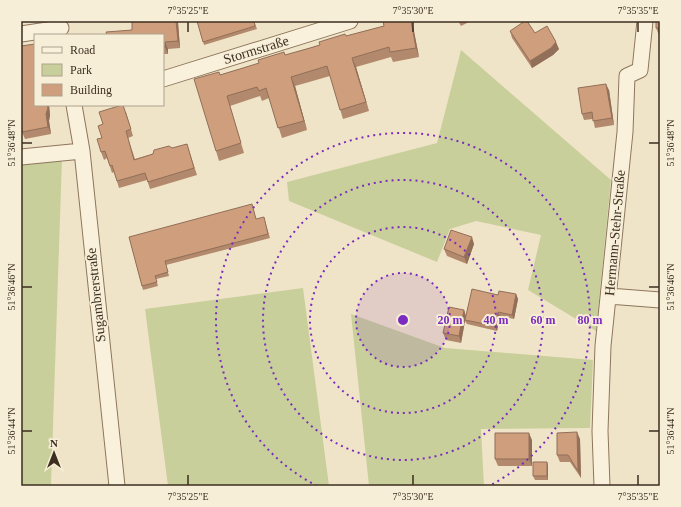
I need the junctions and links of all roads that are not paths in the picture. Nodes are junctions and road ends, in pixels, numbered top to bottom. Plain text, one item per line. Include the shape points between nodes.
1 (350, 21) edge
2 (645, 21) edge
3 (61, 28) edge
4 (21, 34) edge
5 (164, 79) edge
6 (76, 106) edge
7 (82, 151) junction
8 (21, 157) edge
9 (608, 296) junction
10 (660, 300) edge
11 (117, 486) edge
12 (602, 486) edge

1 - 5 street, Stormstraße
2 - 9 street, Hermann-Stehr-Straße via 640,70 627,76 625,132
3 - 4 street
6 - 7 street, Sugambrerstraße
7 - 8 street
7 - 11 street, Sugambrerstraße
9 - 10 street
9 - 12 street, Hermann-Stehr-Straße via 600,416

